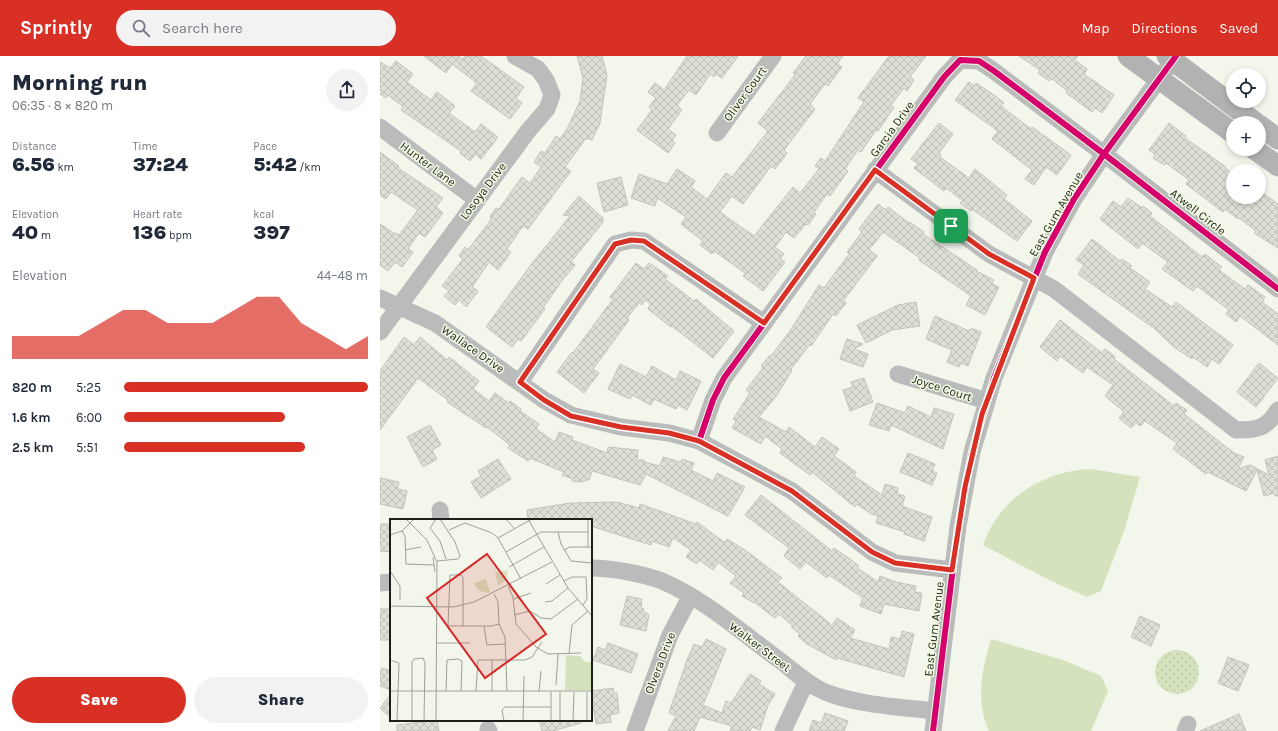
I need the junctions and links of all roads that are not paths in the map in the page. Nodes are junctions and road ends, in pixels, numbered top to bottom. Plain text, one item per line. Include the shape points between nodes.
1 (516, 56) edge
2 (773, 56) edge
3 (1128, 56) edge
4 (1172, 58) edge
5 (1159, 79) junction
6 (1247, 116) edge
7 (380, 128) edge
8 (1226, 129) edge
9 (1266, 130) edge
10 (717, 133) dead end
11 (1278, 139) edge
12 (1104, 154) junction
13 (1264, 156) edge
14 (1278, 166) edge
15 (875, 170) junction
16 (477, 200) junction
17 (1034, 278) junction
18 (1278, 289) edge
19 (380, 298) edge
20 (399, 306) junction
21 (764, 323) junction
22 (380, 332) edge
23 (898, 374) dead end
24 (520, 382) junction
25 (986, 401) junction
26 (1278, 410) edge
27 (699, 441) junction
28 (592, 568) edge
29 (952, 570) junction
30 (390, 582) edge
31 (380, 584) edge
32 (690, 597) junction
33 (806, 682) junction
34 (935, 711) junction
35 (635, 731) edge
36 (783, 731) edge
37 (933, 731) edge

1 - 16 street, Losoya Drive via 538,69 552,94 547,109
2 - 10 street, Oliver Court
3 - 5 main road
4 - 5 street, East Gum Avenue
4 - 6 main road
5 - 8 main road
5 - 12 street, East Gum Avenue
7 - 16 street, Hunter Lane
9 - 11 main road
12 - 15 street, Garcia Drive via 979,61 960,60 944,77
12 - 17 street, East Gum Avenue via 1074,199
12 - 18 street, Atwell Circle
13 - 14 main road
15 - 17 street via 989,254
15 - 21 street, Garcia Drive
16 - 20 street, Losoya Drive
17 - 25 street, East Gum Avenue
17 - 26 street via 1054,288 1236,430 1253,430 1269,423
19 - 20 street, Wallace Drive
20 - 22 street, Losoya Drive
20 - 24 street, Wallace Drive via 435,323
21 - 24 street via 644,241 631,240 615,244
21 - 27 street, Garcia Drive via 724,378 713,400
23 - 25 street, Joyce Court
24 - 27 street, Wallace Drive via 571,416 669,433
25 - 29 street, East Gum Avenue via 972,452
27 - 29 street, Wallace Drive via 792,491 872,552 895,563
28 - 32 street, Walker Street via 608,568 661,581
29 - 34 street, East Gum Avenue
30 - 31 street
32 - 33 street, Walker Street
32 - 35 street, Olvera Drive via 670,635
33 - 34 street, Walker Street via 825,692 850,700
33 - 36 street
34 - 37 street, East Gum Avenue

